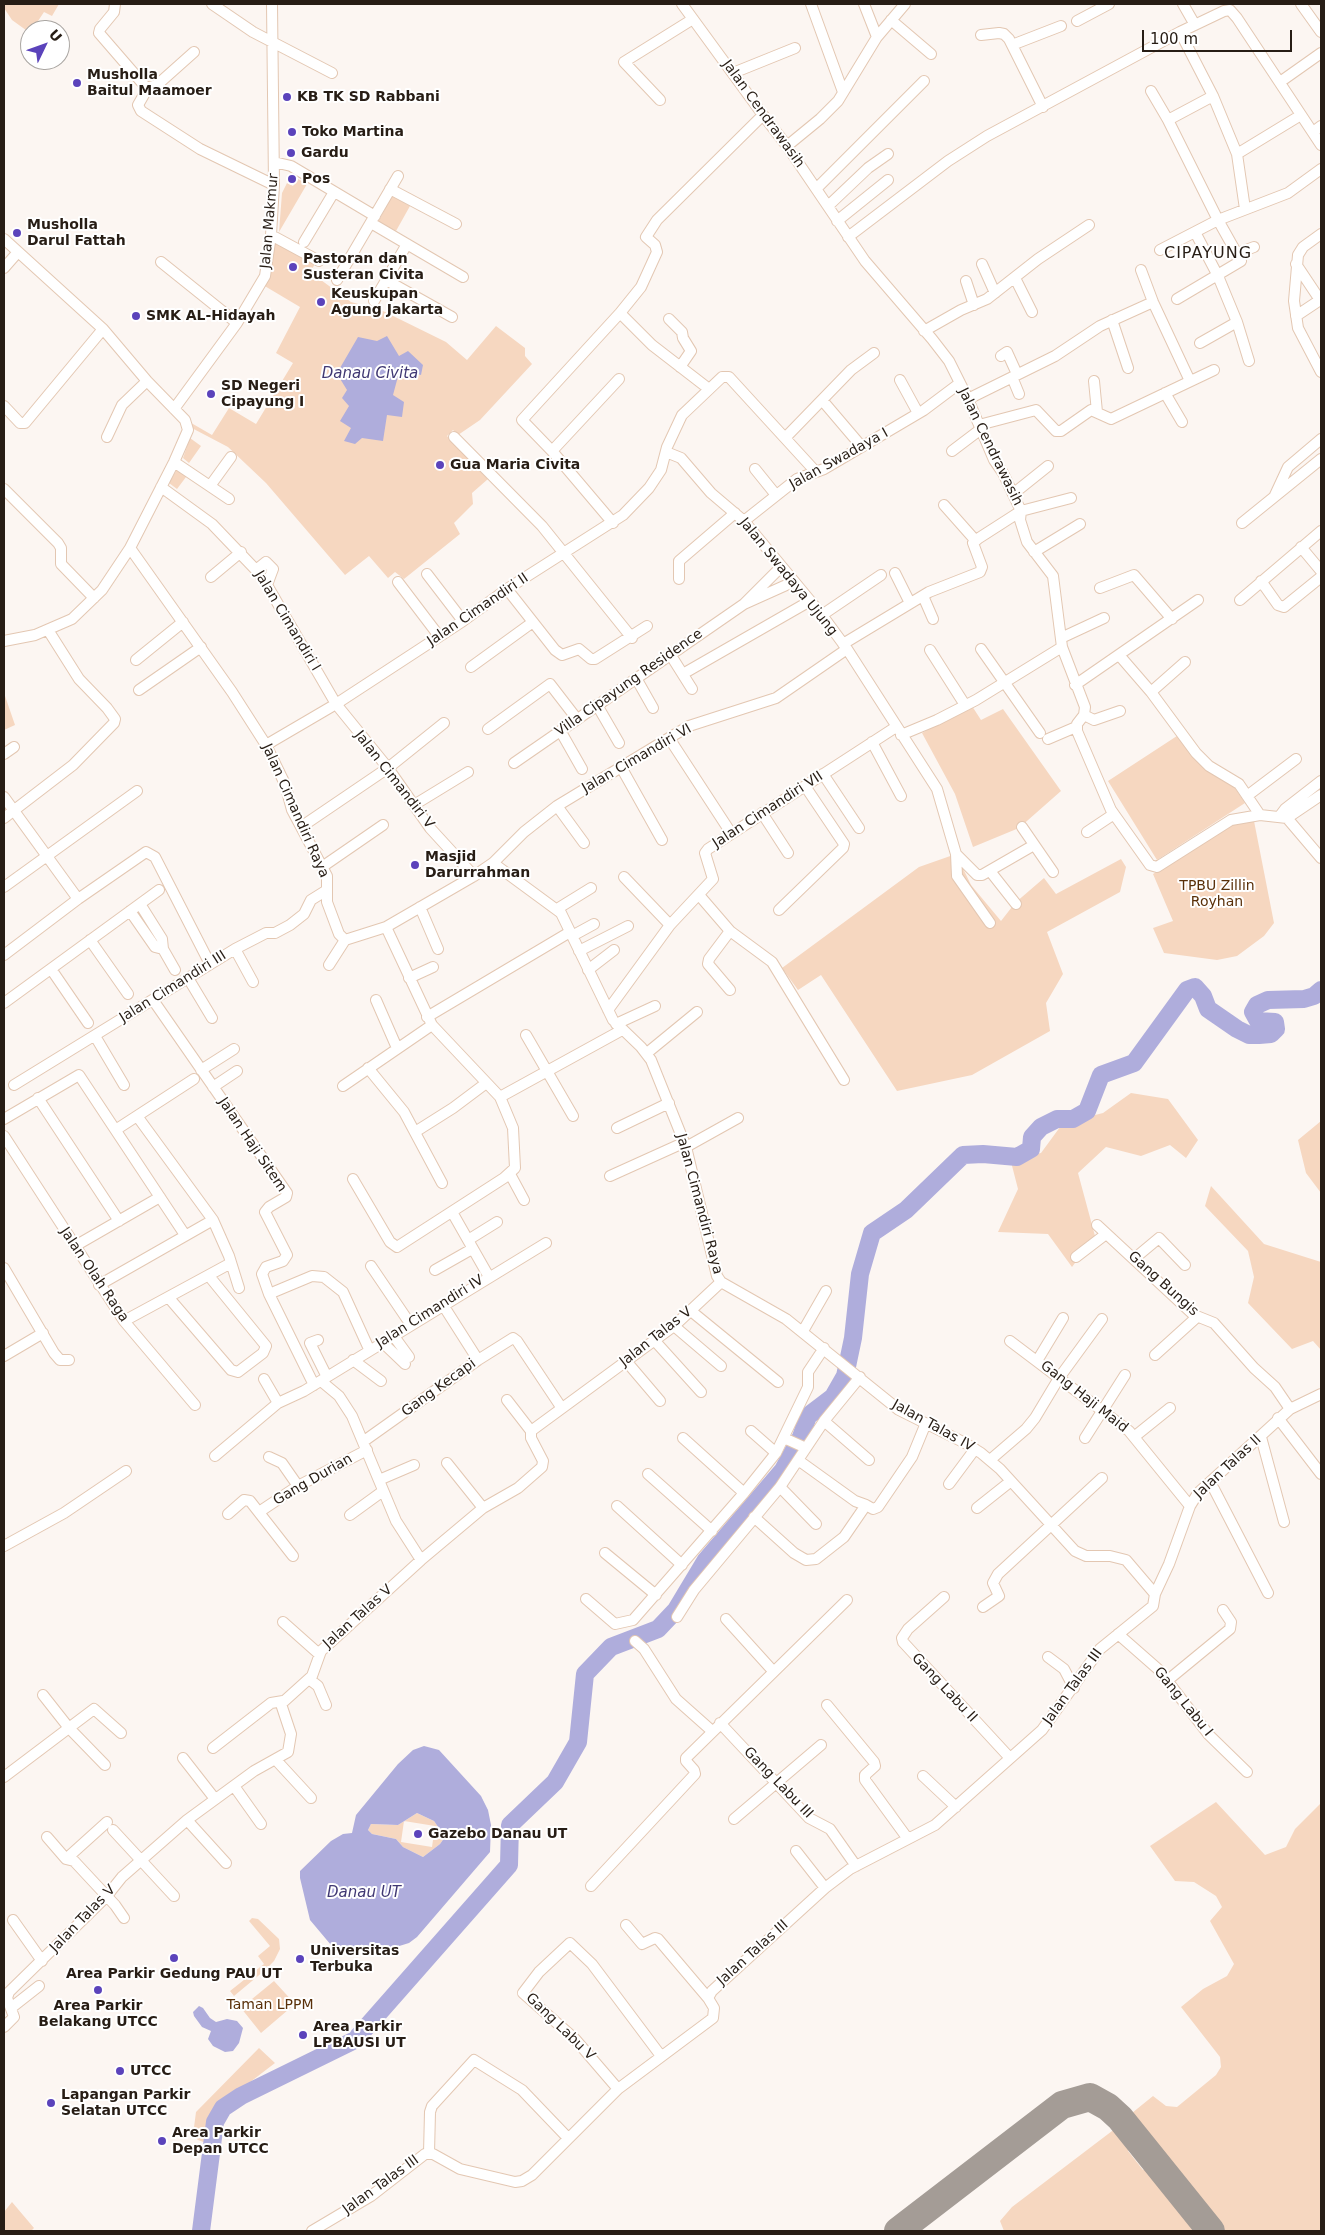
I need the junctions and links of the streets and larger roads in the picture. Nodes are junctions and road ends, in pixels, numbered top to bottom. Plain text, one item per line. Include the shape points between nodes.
1 (115, 4) edge
2 (212, 4) edge
3 (272, 4) edge
4 (682, 4) edge
5 (811, 4) edge
6 (864, 4) edge
7 (905, 4) edge
8 (1108, 4) edge
9 (1183, 4) edge
10 (1301, 4) edge
11 (693, 19) junction
12 (891, 20) junction
13 (1076, 21) dead end
14 (1195, 24) junction
15 (1062, 26) dead end
16 (1180, 32) junction
17 (1321, 32) edge
18 (981, 35) dead end
19 (878, 37) junction
20 (272, 43) junction
21 (1012, 45) junction
22 (795, 48) dead end
23 (194, 52) dead end
24 (1321, 53) edge
25 (931, 54) dead end
26 (332, 73) dead end
27 (733, 73) junction
28 (924, 81) dead end
29 (1280, 82) junction
30 (145, 88) junction
31 (1151, 91) dead end
32 (843, 92) junction
33 (1213, 96) junction
34 (660, 100) dead end
35 (1043, 107) junction
36 (763, 115) junction
37 (1301, 115) junction
38 (1168, 120) junction
39 (1317, 129) edge
40 (1321, 145) edge
41 (787, 146) junction
42 (888, 154) dead end
43 (1237, 154) junction
44 (274, 162) junction
45 (1321, 169) edge
46 (398, 176) dead end
47 (888, 180) dead end
48 (274, 185) junction
49 (817, 188) junction
50 (390, 189) junction
51 (334, 192) junction
52 (828, 206) junction
53 (1245, 209) junction
54 (373, 220) junction
55 (1218, 220) junction
56 (837, 221) junction
57 (456, 224) dead end
58 (1090, 225) dead end
59 (1196, 232) junction
60 (1321, 234) edge
61 (271, 235) junction
62 (848, 237) junction
63 (4, 238) edge
64 (304, 242) dead end
65 (407, 244) junction
66 (1254, 247) dead end
67 (1160, 250) dead end
68 (18, 252) junction
69 (1238, 253) junction
70 (319, 261) dead end
71 (161, 262) dead end
72 (982, 264) dead end
73 (1296, 264) junction
74 (4, 268) edge
75 (1140, 270) dead end
76 (1218, 276) junction
77 (463, 277) dead end
78 (1015, 278) junction
79 (338, 280) dead end
80 (386, 280) junction
81 (966, 281) dead end
82 (996, 293) junction
83 (1177, 300) dead end
84 (1320, 300) edge
85 (374, 301) dead end
86 (1152, 302) junction
87 (974, 304) junction
88 (1032, 312) dead end
89 (620, 313) junction
90 (1296, 316) junction
91 (452, 317) dead end
92 (669, 319) dead end
93 (1112, 320) junction
94 (1236, 322) junction
95 (237, 323) junction
96 (103, 329) junction
97 (924, 331) junction
98 (1200, 343) dead end
99 (874, 353) dead end
100 (1002, 356) dead end
101 (1249, 361) dead end
102 (680, 367) junction
103 (1128, 368) dead end
104 (1214, 370) dead end
105 (1321, 370) edge
106 (1015, 376) junction
107 (619, 378) dead end
108 (900, 380) dead end
109 (147, 381) junction
110 (1094, 381) dead end
111 (1190, 381) junction
112 (960, 383) junction
113 (709, 389) junction
114 (1164, 393) junction
115 (1019, 394) dead end
116 (968, 399) junction
117 (822, 400) junction
118 (4, 406) edge
119 (174, 410) junction
120 (1098, 412) junction
121 (918, 413) junction
122 (1182, 422) dead end
123 (980, 427) junction
124 (107, 437) dead end
125 (454, 437) dead end
126 (785, 438) junction
127 (1321, 439) edge
128 (862, 447) junction
129 (552, 451) junction
130 (952, 451) dead end
131 (666, 452) junction
132 (231, 458) dead end
133 (1321, 459) edge
134 (174, 462) junction
135 (1048, 466) dead end
136 (755, 469) dead end
137 (816, 472) junction
138 (210, 486) junction
139 (161, 488) junction
140 (4, 489) edge
141 (1013, 494) junction
142 (776, 495) junction
143 (1275, 495) junction
144 (1071, 498) dead end
145 (229, 499) dead end
146 (944, 505) dead end
147 (1021, 511) junction
148 (735, 513) junction
149 (744, 521) junction
150 (613, 523) junction
151 (1242, 523) dead end
152 (1080, 524) dead end
153 (1321, 530) edge
154 (975, 540) junction
155 (1301, 547) junction
156 (130, 548) junction
157 (241, 552) junction
158 (1034, 552) junction
159 (564, 554) junction
160 (781, 567) junction
161 (1321, 571) edge
162 (895, 573) dead end
163 (427, 574) dead end
164 (881, 574) dead end
165 (211, 577) dead end
166 (1321, 577) edge
167 (769, 578) junction
168 (679, 579) dead end
169 (1261, 581) junction
170 (398, 582) dead end
171 (793, 582) junction
172 (1100, 588) dead end
173 (507, 589) junction
174 (776, 589) junction
175 (923, 596) junction
176 (94, 598) junction
177 (1198, 600) dead end
178 (1240, 600) dead end
179 (810, 601) junction
180 (910, 603) junction
181 (744, 604) junction
182 (822, 616) junction
183 (1104, 618) dead end
184 (933, 619) dead end
185 (1172, 619) junction
186 (463, 621) junction
187 (183, 622) junction
188 (533, 622) junction
189 (647, 626) dead end
190 (48, 630) junction
191 (439, 636) junction
192 (632, 638) junction
193 (4, 641) edge
194 (1061, 642) junction
195 (201, 647) junction
196 (845, 647) junction
197 (981, 649) dead end
198 (930, 650) dead end
199 (670, 654) junction
200 (1119, 655) junction
201 (136, 660) dead end
202 (1185, 662) dead end
203 (471, 668) dead end
204 (688, 671) dead end
205 (636, 678) junction
206 (1004, 682) junction
207 (1075, 685) junction
208 (692, 689) dead end
209 (139, 690) dead end
210 (1151, 692) junction
211 (336, 704) junction
212 (597, 705) junction
213 (965, 705) junction
214 (653, 708) dead end
215 (1120, 711) dead end
216 (1084, 715) junction
217 (577, 719) junction
218 (444, 723) dead end
219 (1076, 727) junction
220 (488, 728) dead end
221 (899, 731) junction
222 (561, 732) junction
223 (669, 738) junction
224 (872, 742) junction
225 (619, 743) dead end
226 (266, 745) junction
227 (14, 747) dead end
228 (4, 754) edge
229 (1296, 759) dead end
230 (514, 763) dead end
231 (621, 767) junction
232 (582, 769) dead end
233 (385, 770) junction
234 (468, 772) dead end
235 (823, 774) junction
236 (1321, 781) edge
237 (805, 786) junction
238 (137, 791) dead end
239 (1321, 795) edge
240 (901, 796) dead end
241 (1247, 796) junction
242 (4, 797) edge
243 (414, 805) junction
244 (557, 806) junction
245 (13, 810) junction
246 (762, 813) junction
247 (1114, 814) junction
248 (1260, 815) junction
249 (1280, 817) junction
250 (4, 818) edge
251 (383, 824) dead end
252 (301, 828) junction
253 (859, 828) dead end
254 (1022, 828) dead end
255 (1087, 832) dead end
256 (731, 833) junction
257 (662, 840) dead end
258 (584, 843) dead end
259 (1034, 845) junction
260 (788, 853) dead end
261 (956, 854) junction
262 (46, 856) junction
263 (1321, 858) edge
264 (493, 863) junction
265 (322, 867) junction
266 (990, 871) junction
267 (1053, 872) dead end
268 (474, 876) junction
269 (624, 877) dead end
270 (4, 887) edge
271 (591, 888) dead end
272 (159, 890) dead end
273 (327, 890) junction
274 (699, 895) junction
275 (78, 899) junction
276 (140, 904) junction
277 (1016, 904) dead end
278 (420, 907) junction
279 (557, 909) junction
280 (779, 910) dead end
281 (130, 911) junction
282 (594, 924) dead end
283 (990, 924) dead end
284 (670, 925) junction
285 (628, 926) dead end
286 (386, 927) junction
287 (730, 931) junction
288 (571, 934) junction
289 (90, 940) junction
290 (345, 940) junction
291 (235, 948) junction
292 (438, 948) dead end
293 (163, 949) junction
294 (614, 950) dead end
295 (579, 951) junction
296 (4, 955) edge
297 (210, 964) junction
298 (329, 965) dead end
299 (434, 967) dead end
300 (50, 969) junction
301 (176, 970) dead end
302 (588, 970) junction
303 (188, 978) junction
304 (409, 978) junction
305 (253, 982) dead end
306 (730, 990) dead end
307 (128, 994) dead end
308 (153, 1000) junction
309 (376, 1000) dead end
310 (4, 1002) edge
311 (655, 1006) dead end
312 (608, 1010) junction
313 (697, 1012) dead end
314 (212, 1018) dead end
315 (429, 1021) junction
316 (88, 1023) dead end
317 (619, 1027) junction
318 (526, 1035) dead end
319 (95, 1036) junction
320 (397, 1048) junction
321 (234, 1049) dead end
322 (647, 1053) junction
323 (368, 1068) junction
324 (201, 1070) junction
325 (237, 1071) dead end
326 (548, 1072) junction
327 (194, 1079) dead end
328 (844, 1080) dead end
329 (485, 1084) junction
330 (14, 1085) dead end
331 (124, 1085) dead end
332 (343, 1086) dead end
333 (213, 1087) junction
334 (500, 1097) junction
335 (38, 1098) junction
336 (669, 1103) junction
337 (137, 1116) junction
338 (573, 1116) dead end
339 (738, 1118) dead end
340 (4, 1119) edge
341 (617, 1128) dead end
342 (117, 1129) junction
343 (416, 1132) junction
344 (4, 1136) edge
345 (685, 1145) junction
346 (510, 1174) junction
347 (610, 1176) dead end
348 (353, 1179) dead end
349 (442, 1183) dead end
350 (160, 1197) junction
351 (524, 1200) dead end
352 (452, 1212) junction
353 (213, 1220) junction
354 (119, 1221) junction
355 (496, 1222) dead end
356 (1097, 1225) dead end
357 (1106, 1234) junction
358 (185, 1235) junction
359 (546, 1243) dead end
360 (470, 1244) junction
361 (75, 1246) junction
362 (1076, 1257) dead end
363 (1135, 1258) junction
364 (231, 1263) junction
365 (1185, 1265) dead end
366 (371, 1266) dead end
367 (4, 1268) edge
368 (435, 1270) dead end
369 (209, 1276) junction
370 (489, 1277) junction
371 (721, 1282) junction
372 (99, 1285) junction
373 (239, 1288) dead end
374 (826, 1292) dead end
375 (269, 1294) junction
376 (169, 1298) junction
377 (443, 1306) junction
378 (691, 1311) junction
379 (1197, 1317) junction
380 (1063, 1318) dead end
381 (1102, 1319) dead end
382 (124, 1321) junction
383 (411, 1324) junction
384 (674, 1326) junction
385 (803, 1331) junction
386 (43, 1333) junction
387 (394, 1335) junction
388 (318, 1340) dead end
389 (654, 1340) junction
390 (1010, 1341) dead end
391 (382, 1342) junction
392 (824, 1348) junction
393 (369, 1350) junction
394 (1155, 1355) dead end
395 (4, 1356) edge
396 (69, 1360) dead end
397 (353, 1360) junction
398 (478, 1360) junction
399 (626, 1361) junction
400 (1037, 1361) junction
401 (721, 1366) dead end
402 (857, 1375) junction
403 (1125, 1375) dead end
404 (1059, 1378) junction
405 (264, 1379) dead end
406 (321, 1381) junction
407 (381, 1381) dead end
408 (778, 1382) dead end
409 (701, 1392) dead end
410 (1321, 1394) edge
411 (507, 1400) dead end
412 (660, 1401) dead end
413 (278, 1403) junction
414 (195, 1405) dead end
415 (561, 1407) junction
416 (1170, 1408) dead end
417 (1290, 1409) junction
418 (1104, 1411) junction
419 (1278, 1418) junction
420 (824, 1420) junction
421 (926, 1423) junction
422 (531, 1431) junction
423 (752, 1431) dead end
424 (1134, 1437) junction
425 (1261, 1437) junction
426 (683, 1438) dead end
427 (784, 1438) junction
428 (1085, 1438) dead end
429 (366, 1445) junction
430 (801, 1446) junction
431 (975, 1449) junction
432 (776, 1453) junction
433 (215, 1456) dead end
434 (269, 1457) dead end
435 (798, 1460) junction
436 (869, 1460) dead end
437 (990, 1460) junction
438 (447, 1463) dead end
439 (414, 1465) dead end
440 (126, 1471) dead end
441 (648, 1474) dead end
442 (1321, 1474) edge
443 (1102, 1478) dead end
444 (379, 1480) junction
445 (1011, 1481) junction
446 (1209, 1483) junction
447 (950, 1484) dead end
448 (298, 1486) junction
449 (780, 1487) junction
450 (383, 1492) junction
451 (744, 1493) junction
452 (617, 1506) dead end
453 (866, 1506) junction
454 (1190, 1506) junction
455 (483, 1508) junction
456 (977, 1508) dead end
457 (259, 1512) junction
458 (228, 1514) dead end
459 (350, 1515) dead end
460 (754, 1518) junction
461 (1284, 1522) dead end
462 (816, 1524) dead end
463 (1052, 1526) junction
464 (712, 1531) junction
465 (4, 1546) edge
466 (605, 1553) dead end
467 (293, 1556) dead end
468 (421, 1560) junction
469 (682, 1564) junction
470 (1268, 1593) dead end
471 (1155, 1594) junction
472 (656, 1595) junction
473 (944, 1597) dead end
474 (586, 1599) dead end
475 (847, 1600) dead end
476 (983, 1607) dead end
477 (1223, 1610) dead end
478 (678, 1617) dead end
479 (726, 1620) dead end
480 (283, 1622) dead end
481 (1118, 1634) junction
482 (636, 1641) dead end
483 (319, 1654) junction
484 (1048, 1656) dead end
485 (774, 1671) junction
486 (309, 1679) junction
487 (1168, 1680) junction
488 (1074, 1688) junction
489 (43, 1694) dead end
490 (283, 1701) junction
491 (326, 1705) dead end
492 (828, 1705) dead end
493 (720, 1723) junction
494 (69, 1728) junction
495 (712, 1731) junction
496 (121, 1733) dead end
497 (821, 1745) dead end
498 (213, 1748) dead end
499 (183, 1758) dead end
500 (1010, 1758) junction
501 (276, 1760) junction
502 (105, 1766) dead end
503 (1247, 1772) dead end
504 (923, 1776) dead end
505 (4, 1777) edge
506 (778, 1784) junction
507 (234, 1786) junction
508 (311, 1798) dead end
509 (215, 1799) junction
510 (956, 1807) junction
511 (187, 1820) junction
512 (734, 1820) dead end
513 (261, 1824) dead end
514 (47, 1837) dead end
515 (908, 1839) junction
516 (796, 1851) dead end
517 (66, 1859) junction
518 (140, 1862) junction
519 (226, 1863) dead end
520 (856, 1866) junction
521 (591, 1886) dead end
522 (825, 1888) junction
523 (174, 1896) dead end
524 (106, 1897) junction
525 (124, 1918) dead end
526 (13, 1920) dead end
527 (626, 1925) dead end
528 (42, 1961) junction
529 (39, 1986) dead end
530 (5, 1996) edge
531 (708, 1998) junction
532 (11, 2008) junction
533 (4, 2027) edge
534 (661, 2056) junction
535 (618, 2089) junction
536 (568, 2138) junction
537 (429, 2153) junction
538 (312, 2231) edge

1 - 30 street via 114,12 99,33
2 - 20 street
3 - 20 street, Jalan Makmur
4 - 11 street, Jalan Cendrawasih
5 - 32 street
6 - 19 street
7 - 12 street
8 - 13 street
9 - 14 street
10 - 17 street
11 - 27 street, Jalan Cendrawasih
11 - 34 street via 624,62
12 - 19 street
12 - 25 street
14 - 16 street
14 - 29 street via 1230,10
15 - 21 street
16 - 33 street
16 - 35 street
18 - 21 street via 1004,34
19 - 32 street
20 - 26 street
20 - 44 street, Jalan Makmur
21 - 35 street
22 - 27 street
23 - 30 street via 157,86
24 - 29 street
27 - 36 street, Jalan Cendrawasih
28 - 49 street
29 - 37 street
30 - 48 street via 138,105 141,111 200,148
31 - 38 street
32 - 41 street via 820,119
33 - 38 street
33 - 43 street
35 - 62 street via 948,160
36 - 41 street, Jalan Cendrawasih
36 - 89 street via 657,220 646,235 657,252 641,287
37 - 39 street
37 - 43 street
38 - 55 street
39 - 40 street
41 - 49 street, Jalan Cendrawasih
42 - 52 street via 868,168
43 - 53 street
44 - 48 street, Jalan Makmur
44 - 51 street via 292,166
45 - 53 street via 1288,193
46 - 50 street
47 - 56 street
48 - 61 street, Jalan Makmur
49 - 52 street, Jalan Cendrawasih
50 - 54 street
50 - 57 street
51 - 54 street
51 - 64 street
52 - 56 street, Jalan Cendrawasih
53 - 55 street
54 - 65 street
54 - 79 street
55 - 59 street
55 - 69 street
56 - 62 street, Jalan Cendrawasih
58 - 78 street
59 - 67 street
59 - 76 street
60 - 73 street via 1303,246
61 - 70 street
61 - 95 street, Jalan Makmur via 265,276
62 - 97 street, Jalan Cendrawasih via 883,285
63 - 68 street
65 - 77 street
65 - 80 street
66 - 69 street
68 - 74 street
68 - 96 street
69 - 76 street via 1242,261
71 - 95 street
72 - 82 street
73 - 84 street
73 - 90 street
75 - 86 street
76 - 83 street
76 - 94 street
78 - 82 street
78 - 88 street
80 - 85 street
80 - 91 street
81 - 87 street
82 - 87 street
84 - 90 street
86 - 93 street
86 - 111 street
87 - 97 street
89 - 102 street
89 - 129 street via 524,417 524,423
90 - 105 street via 1298,328
92 - 102 street via 682,332 691,351
93 - 103 street
93 - 106 street via 1055,356
94 - 98 street
94 - 101 street
95 - 119 street, Jalan Makmur
96 - 109 street
96 - 118 street via 25,423 20,423
97 - 112 street, Jalan Cendrawasih via 942,352
99 - 117 street
100 - 106 street via 1007,352
102 - 113 street
104 - 111 street
106 - 115 street
106 - 116 street
107 - 129 street
108 - 121 street
109 - 119 street
109 - 124 street via 122,404
110 - 120 street
111 - 114 street
112 - 116 street, Jalan Cendrawasih
112 - 121 street, Jalan Swadaya I
113 - 126 street via 722,377 729,377
113 - 131 street via 682,415
114 - 120 street via 1111,419
114 - 122 street
116 - 123 street, Jalan Cendrawasih
117 - 126 street
117 - 128 street
119 - 134 street via 185,420 188,430
120 - 123 street via 1091,410 1058,432 1036,410
121 - 128 street, Jalan Swadaya I
123 - 130 street
123 - 141 street, Jalan Cendrawasih
125 - 159 street via 535,518
126 - 137 street
127 - 143 street via 1288,467
128 - 137 street, Jalan Swadaya I
129 - 150 street
131 - 148 street, Jalan Swadaya Ujung via 681,458
131 - 150 street, Jalan Cimandiri II via 661,470 649,488
132 - 138 street
133 - 143 street
134 - 138 street
134 - 139 street
135 - 141 street
136 - 142 street
137 - 142 street, Jalan Swadaya I via 797,479
138 - 145 street
139 - 156 street
139 - 157 street, Jalan Cimandiri I via 212,524
140 - 176 street via 58,543 61,564
141 - 147 street, Jalan Cendrawasih
142 - 149 street, Jalan Swadaya I
143 - 151 street
144 - 147 street
146 - 154 street
147 - 154 street
147 - 158 street, Jalan Cendrawasih via 1023,532
148 - 149 street, Jalan Swadaya Ujung
148 - 168 street via 679,561
149 - 160 street, Jalan Swadaya Ujung
150 - 159 street, Jalan Cimandiri II
152 - 158 street
153 - 155 street
154 - 175 street, Jalan Cimandiri VI via 973,543 982,570
155 - 161 street
155 - 169 street
156 - 176 street
156 - 187 street, Jalan Cimandiri Raya
157 - 165 street
157 - 211 street, Jalan Cimandiri I via 267,585
158 - 194 street, Jalan Cendrawasih via 1053,576
159 - 173 street, Jalan Cimandiri II
159 - 192 street
160 - 167 street, Villa Cipayung Residence
160 - 171 street, Jalan Swadaya Ujung
162 - 180 street
163 - 186 street
164 - 182 street
166 - 169 street via 1284,607 1278,605
167 - 174 street
167 - 181 street, Villa Cipayung Residence
169 - 178 street
170 - 191 street
171 - 174 street, Villa Cipayung Residence
171 - 179 street, Jalan Swadaya Ujung
172 - 185 street via 1134,574
173 - 186 street, Jalan Cimandiri II
173 - 188 street
174 - 181 street, Villa Cipayung Residence
175 - 180 street, Jalan Cimandiri VI
175 - 184 street
176 - 190 street via 72,619
177 - 185 street
179 - 182 street, Jalan Swadaya Ujung
179 - 204 street
180 - 196 street, Jalan Cimandiri VI
181 - 199 street, Villa Cipayung Residence
182 - 196 street, Jalan Swadaya Ujung
183 - 194 street, Jalan Cimandiri VII
185 - 200 street
186 - 191 street, Jalan Cimandiri II
187 - 195 street, Jalan Cimandiri Raya
187 - 201 street
188 - 192 street via 562,656 579,649 591,659 596,659
188 - 203 street
189 - 192 street
190 - 193 street
190 - 245 street via 79,679 115,719 73,765
191 - 211 street, Jalan Cimandiri II
194 - 206 street, Jalan Cimandiri VII
194 - 207 street, Jalan Cendrawasih
195 - 209 street
195 - 226 street, Jalan Cimandiri Raya
196 - 221 street, Jalan Swadaya Ujung
196 - 223 street, Jalan Cimandiri VI via 776,698 689,726
197 - 206 street
198 - 213 street
199 - 205 street, Villa Cipayung Residence
199 - 208 street
200 - 207 street
200 - 210 street
202 - 210 street
205 - 212 street, Villa Cipayung Residence
205 - 214 street
206 - 213 street, Jalan Cimandiri VII
206 - 219 street via 1044,736
207 - 216 street, Jalan Cendrawasih via 1085,707
210 - 241 street via 1196,753 1209,766 1234,780
211 - 226 street, Jalan Cimandiri II
211 - 233 street, Jalan Cimandiri V
212 - 217 street, Villa Cipayung Residence
212 - 225 street
213 - 221 street, Jalan Cimandiri VII via 938,720
215 - 216 street via 1094,720
216 - 219 street
217 - 220 street via 550,684
217 - 222 street, Villa Cipayung Residence
218 - 233 street
219 - 247 street via 1106,802
221 - 224 street, Jalan Cimandiri VII
221 - 261 street, Jalan Swadaya Ujung via 937,789
222 - 230 street, Villa Cipayung Residence
222 - 232 street
223 - 231 street, Jalan Cimandiri VI
223 - 256 street
224 - 235 street, Jalan Cimandiri VII
224 - 240 street
226 - 252 street, Jalan Cimandiri Raya
227 - 228 street
229 - 241 street
231 - 244 street, Jalan Cimandiri VI
231 - 257 street
233 - 243 street, Jalan Cimandiri V
233 - 252 street
234 - 243 street
235 - 237 street, Jalan Cimandiri VII
235 - 253 street
236 - 249 street via 1285,809
237 - 246 street, Jalan Cimandiri VII
237 - 280 street via 843,839 844,846
238 - 262 street
239 - 249 street
241 - 248 street
242 - 245 street
243 - 268 street, Jalan Cimandiri V via 430,828
244 - 258 street
244 - 264 street, Jalan Cimandiri VI via 524,832
245 - 250 street
245 - 262 street
246 - 256 street, Jalan Cimandiri VII
246 - 260 street
247 - 248 street via 1154,868 1230,820
247 - 255 street
248 - 249 street
249 - 263 street
251 - 265 street
252 - 265 street, Jalan Cimandiri Raya
254 - 259 street
256 - 274 street, Jalan Cimandiri VII via 705,853 713,878
259 - 266 street
259 - 267 street
261 - 266 street via 977,875
261 - 283 street, Jalan Swadaya Ujung via 957,876
262 - 270 street
262 - 275 street
264 - 268 street
264 - 279 street, Jalan Cimandiri Raya
265 - 273 street, Jalan Cimandiri Raya via 327,876
266 - 277 street
268 - 278 street
269 - 284 street
271 - 279 street
272 - 276 street
273 - 290 street, Jalan Cimandiri Raya via 330,910 339,934
273 - 291 street, Jalan Cimandiri III via 311,900 304,914 290,925
274 - 284 street, Jalan Cimandiri VII
274 - 287 street
275 - 296 street
275 - 297 street via 146,852 154,857
276 - 281 street
276 - 293 street via 162,939
278 - 286 street
278 - 292 street
279 - 288 street, Jalan Cimandiri Raya
281 - 289 street
281 - 293 street via 155,947
282 - 288 street
284 - 312 street, Jalan Cimandiri VII
285 - 295 street
286 - 290 street
286 - 304 street
287 - 306 street via 708,964
287 - 328 street via 772,962
288 - 295 street, Jalan Cimandiri Raya
288 - 315 street
289 - 300 street
289 - 307 street
290 - 298 street
291 - 297 street, Jalan Cimandiri III
291 - 305 street
293 - 301 street
294 - 302 street
295 - 302 street, Jalan Cimandiri Raya
297 - 303 street, Jalan Cimandiri III
299 - 304 street
300 - 310 street
300 - 316 street
302 - 312 street, Jalan Cimandiri Raya
303 - 308 street, Jalan Cimandiri III
303 - 314 street
304 - 315 street
308 - 319 street, Jalan Cimandiri III
308 - 324 street, Jalan Haji Sitem
309 - 320 street
311 - 317 street
312 - 317 street, Jalan Cimandiri Raya
313 - 322 street
315 - 320 street
315 - 329 street
317 - 322 street, Jalan Cimandiri Raya
317 - 326 street
318 - 326 street
319 - 330 street, Jalan Cimandiri III
319 - 331 street
320 - 323 street
321 - 324 street
322 - 336 street, Jalan Cimandiri Raya
323 - 332 street
323 - 343 street via 399,1104
324 - 333 street, Jalan Haji Sitem
325 - 333 street
326 - 334 street
326 - 338 street
327 - 337 street
329 - 334 street
329 - 343 street
333 - 375 street, Jalan Haji Sitem via 287,1193 265,1212 287,1255 283,1261 263,1270
334 - 346 street via 513,1128 515,1168
335 - 340 street
335 - 342 street via 79,1075
335 - 354 street
336 - 341 street
336 - 345 street, Jalan Cimandiri Raya
337 - 342 street
337 - 353 street
339 - 345 street
342 - 350 street
343 - 349 street
344 - 361 street, Jalan Olah Raga
345 - 347 street
345 - 371 street, Jalan Cimandiri Raya
346 - 351 street
346 - 352 street
348 - 352 street via 393,1246 397,1247
350 - 354 street
350 - 358 street
352 - 360 street, Jalan Cimandiri IV
353 - 358 street
353 - 364 street
354 - 361 street
355 - 360 street
356 - 357 street, Gang Bungis
357 - 362 street
357 - 363 street, Gang Bungis
358 - 372 street
359 - 370 street
360 - 368 street
360 - 370 street, Jalan Cimandiri IV
361 - 372 street, Jalan Olah Raga
363 - 365 street via 1159,1238
363 - 379 street, Gang Bungis
364 - 369 street
364 - 373 street
366 - 383 street
367 - 386 street
369 - 376 street
369 - 376 street via 266,1346 263,1353 238,1372 231,1370
370 - 377 street, Jalan Cimandiri IV
371 - 378 street, Jalan Talas V
371 - 385 street, Jalan Talas IV via 763,1304
372 - 382 street, Jalan Olah Raga
374 - 385 street
375 - 393 street via 312,1276 324,1276 346,1298
375 - 406 street, Jalan Haji Sitem
376 - 382 street
377 - 383 street, Jalan Cimandiri IV
377 - 398 street
378 - 384 street, Jalan Talas V
378 - 408 street
379 - 394 street
379 - 417 street, Gang Bungis via 1214,1323 1275,1387
380 - 400 street
381 - 404 street
382 - 414 street, Jalan Olah Raga
383 - 387 street, Jalan Cimandiri IV
384 - 389 street, Jalan Talas V
384 - 401 street
385 - 392 street, Jalan Talas IV
386 - 395 street
386 - 396 street via 59,1358
387 - 391 street, Jalan Cimandiri IV
387 - 391 street via 407,1361
388 - 406 street via 310,1343
389 - 399 street, Jalan Talas V
389 - 409 street
390 - 400 street, Gang Haji Maid
391 - 393 street, Jalan Cimandiri IV
392 - 402 street, Jalan Talas IV
392 - 427 street via 808,1372 808,1387
393 - 397 street, Jalan Cimandiri IV
397 - 406 street, Jalan Cimandiri IV
397 - 407 street
398 - 415 street, Gang Kecapi via 515,1339
398 - 429 street, Gang Kecapi
399 - 412 street
399 - 415 street, Jalan Talas V
400 - 404 street, Gang Haji Maid
402 - 420 street
402 - 421 street, Jalan Talas IV via 899,1410
403 - 418 street
404 - 418 street, Gang Haji Maid
404 - 437 street via 1026,1429
405 - 413 street
406 - 413 street, Jalan Cimandiri IV
406 - 429 street, Jalan Haji Sitem via 339,1396
410 - 417 street, Jalan Talas II
411 - 422 street
413 - 433 street, Jalan Cimandiri IV
415 - 422 street, Jalan Talas V
416 - 424 street
417 - 419 street, Jalan Talas II
418 - 424 street, Gang Haji Maid
418 - 428 street
419 - 425 street, Jalan Talas II
419 - 442 street
420 - 430 street
420 - 436 street
421 - 431 street, Jalan Talas IV
421 - 453 street via 907,1464 878,1508
422 - 455 street, Jalan Talas V via 531,1438 543,1461 542,1467 518,1488
423 - 432 street
424 - 454 street, Gang Haji Maid
425 - 446 street, Jalan Talas II
425 - 461 street
426 - 451 street
427 - 430 street
427 - 432 street
429 - 444 street, Jalan Haji Sitem
429 - 448 street, Gang Durian
430 - 435 street
431 - 437 street, Jalan Talas IV
431 - 447 street
432 - 451 street
434 - 448 street via 282,1463
435 - 449 street
435 - 453 street
437 - 445 street, Jalan Talas IV
438 - 455 street
439 - 444 street
440 - 465 street via 64,1513
441 - 464 street
443 - 463 street
444 - 450 street, Jalan Haji Sitem
445 - 456 street
445 - 463 street, Jalan Talas IV
446 - 454 street, Jalan Talas II
446 - 470 street
448 - 457 street, Gang Durian
449 - 460 street
449 - 462 street
450 - 459 street
450 - 468 street, Jalan Haji Sitem via 401,1530
451 - 464 street
452 - 469 street
453 - 460 street via 844,1537 816,1559 806,1560 794,1553
454 - 471 street, Jalan Talas II
455 - 468 street, Jalan Talas V
457 - 458 street via 246,1500
457 - 467 street
460 - 478 street via 694,1590
463 - 471 street, Jalan Talas IV via 1078,1553 1126,1560
463 - 476 street via 994,1579 1000,1595
464 - 469 street
466 - 472 street
468 - 483 street, Jalan Talas V
469 - 472 street
471 - 481 street, Jalan Talas III via 1150,1610
472 - 474 street via 633,1620 615,1624
473 - 500 street, Gang Labu II via 908,1628 902,1642
475 - 485 street
477 - 487 street via 1231,1622 1230,1628
479 - 485 street
480 - 483 street
481 - 487 street, Gang Labu I
481 - 488 street, Jalan Talas III via 1100,1649
482 - 495 street via 676,1699
483 - 486 street, Jalan Talas V
484 - 488 street via 1064,1669
485 - 493 street
486 - 490 street, Jalan Talas V
486 - 491 street via 318,1686
487 - 503 street, Gang Labu I via 1209,1735
488 - 500 street, Jalan Talas III via 1042,1730
489 - 494 street
490 - 498 street via 270,1703
490 - 501 street, Jalan Talas V via 281,1707 292,1740 288,1752
492 - 515 street via 875,1763 865,1775 865,1780
493 - 495 street
493 - 506 street, Gang Labu III
494 - 496 street via 95,1709
494 - 502 street
494 - 505 street
495 - 521 street via 685,1759 695,1774
497 - 506 street
499 - 509 street
500 - 510 street, Jalan Talas III
501 - 507 street, Jalan Talas V
501 - 508 street
504 - 510 street
506 - 512 street
506 - 520 street, Gang Labu III via 811,1819 830,1828
507 - 509 street, Jalan Talas V
507 - 513 street
509 - 511 street, Jalan Talas V
510 - 515 street, Jalan Talas III via 935,1825
511 - 518 street, Jalan Talas V
511 - 519 street
514 - 517 street
515 - 520 street, Jalan Talas III
516 - 522 street
517 - 518 street via 110,1826
517 - 524 street via 74,1861
518 - 523 street
518 - 524 street, Jalan Talas V
520 - 522 street, Jalan Talas III
522 - 531 street, Jalan Talas III via 713,1989
524 - 525 street
524 - 528 street, Jalan Talas V
526 - 528 street
527 - 531 street via 642,1944 658,1939
528 - 530 street, Jalan Talas V
529 - 532 street
530 - 532 street, Jalan Talas V
531 - 534 street, Jalan Talas III via 714,2008 712,2018
532 - 533 street via 13,2020
534 - 535 street, Jalan Talas III
534 - 535 street, Gang Labu V via 592,1964 570,1943 523,1993 575,2039
535 - 536 street, Jalan Talas III
536 - 537 street, Jalan Talas III via 532,2175 518,2182 460,2169
536 - 537 street via 522,2090 474,2060 432,2106
537 - 538 street, Jalan Talas III via 371,2196

